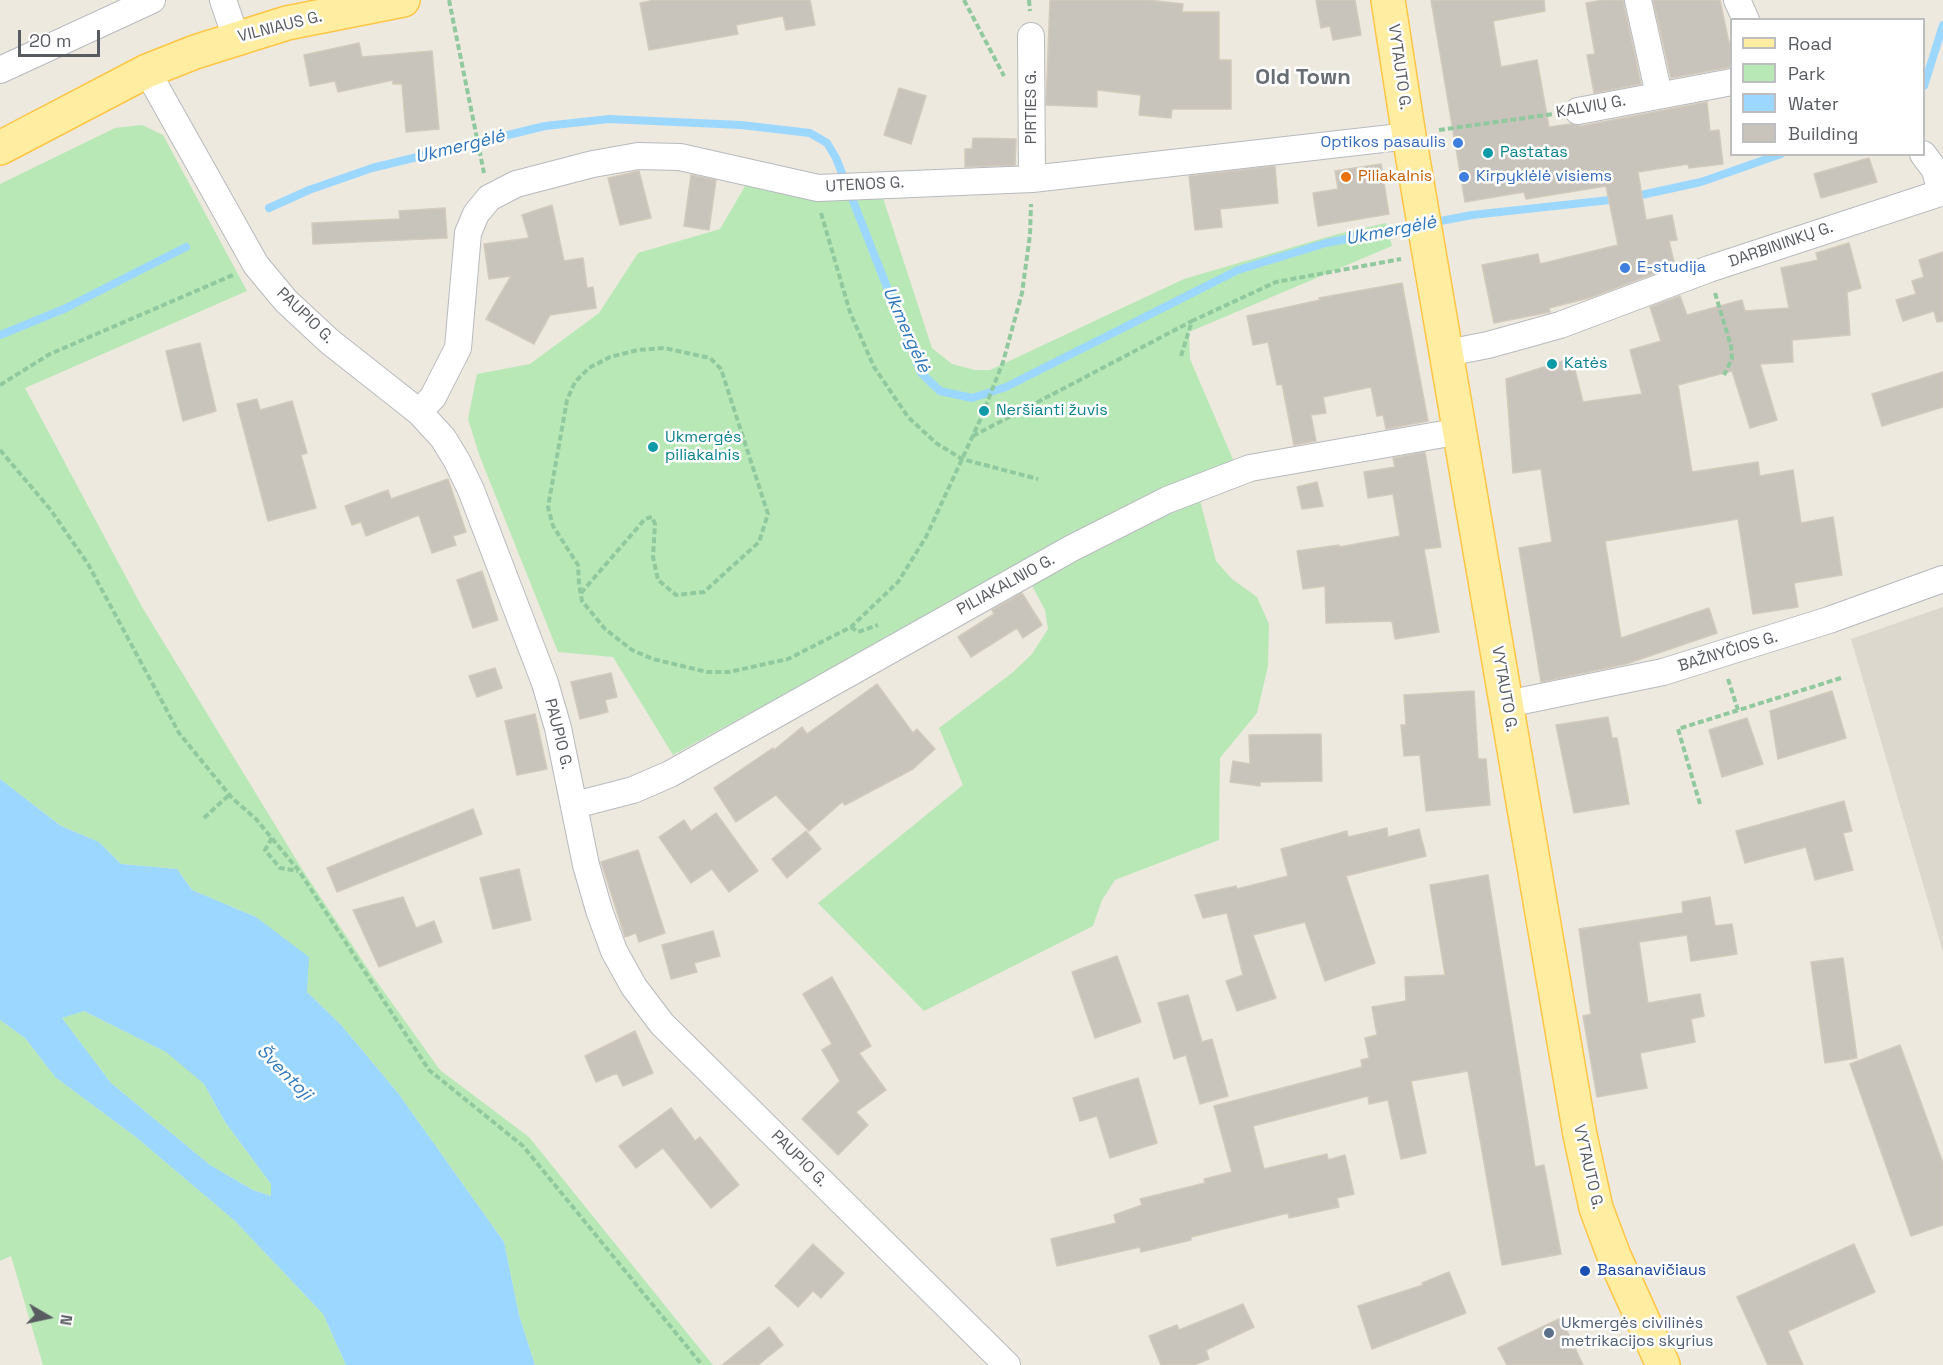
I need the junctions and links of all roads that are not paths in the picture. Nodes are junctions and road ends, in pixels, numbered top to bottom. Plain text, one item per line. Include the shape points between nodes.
1 (152, 0) edge
2 (223, 0) edge
3 (403, 0) edge
4 (1388, 0) edge
5 (1638, 0) edge
6 (1737, 0) edge
7 (1745, 18) edge
8 (1031, 36) dead end
9 (236, 38) junction
10 (0, 70) edge
11 (147, 71) junction
12 (1730, 82) edge
13 (1659, 95) junction
14 (1578, 111) road end
15 (1409, 136) junction
16 (0, 148) edge
17 (1924, 156) edge
18 (1032, 179) junction
19 (1942, 193) edge
20 (1447, 353) junction
21 (419, 412) junction
22 (1461, 431) junction
23 (1943, 579) edge
24 (1507, 704) junction
25 (575, 805) junction
26 (1007, 1365) edge
27 (1663, 1365) edge

1 - 10 street
2 - 9 street
3 - 9 main road, VILNIAUS G. via 287,23
4 - 15 main road, VYTAUTO G.
5 - 13 street
6 - 7 street
8 - 18 street, PIRTIES G.
9 - 11 main road, VILNIAUS G.
11 - 16 main road, VILNIAUS G.
11 - 21 street, PAUPIO G. via 256,265 286,301 329,341
12 - 13 street, KALVIŲ G.
13 - 14 street, KALVIŲ G.
15 - 18 street, UTENOS G.
15 - 20 main road, VYTAUTO G.
17 - 19 street via 1935,170
18 - 21 street, UTENOS G. via 821,187 680,158 638,156 516,184 489,198 476,214 468,233 458,348 433,397
19 - 20 street, DARBININKŲ G. via 1709,269 1560,325
20 - 22 main road, VYTAUTO G.
21 - 25 street, PAUPIO G. via 443,438 471,490 545,683
22 - 24 main road, VYTAUTO G.
22 - 25 street, PILIAKALNIO G. via 1250,468 1167,500 1072,548 669,774 633,790
23 - 24 street, BAŽNYČIOS G. via 1663,672
24 - 27 main road, VYTAUTO G. via 1596,1208
25 - 26 street, PAUPIO G. via 586,865 614,951 634,987 662,1024

